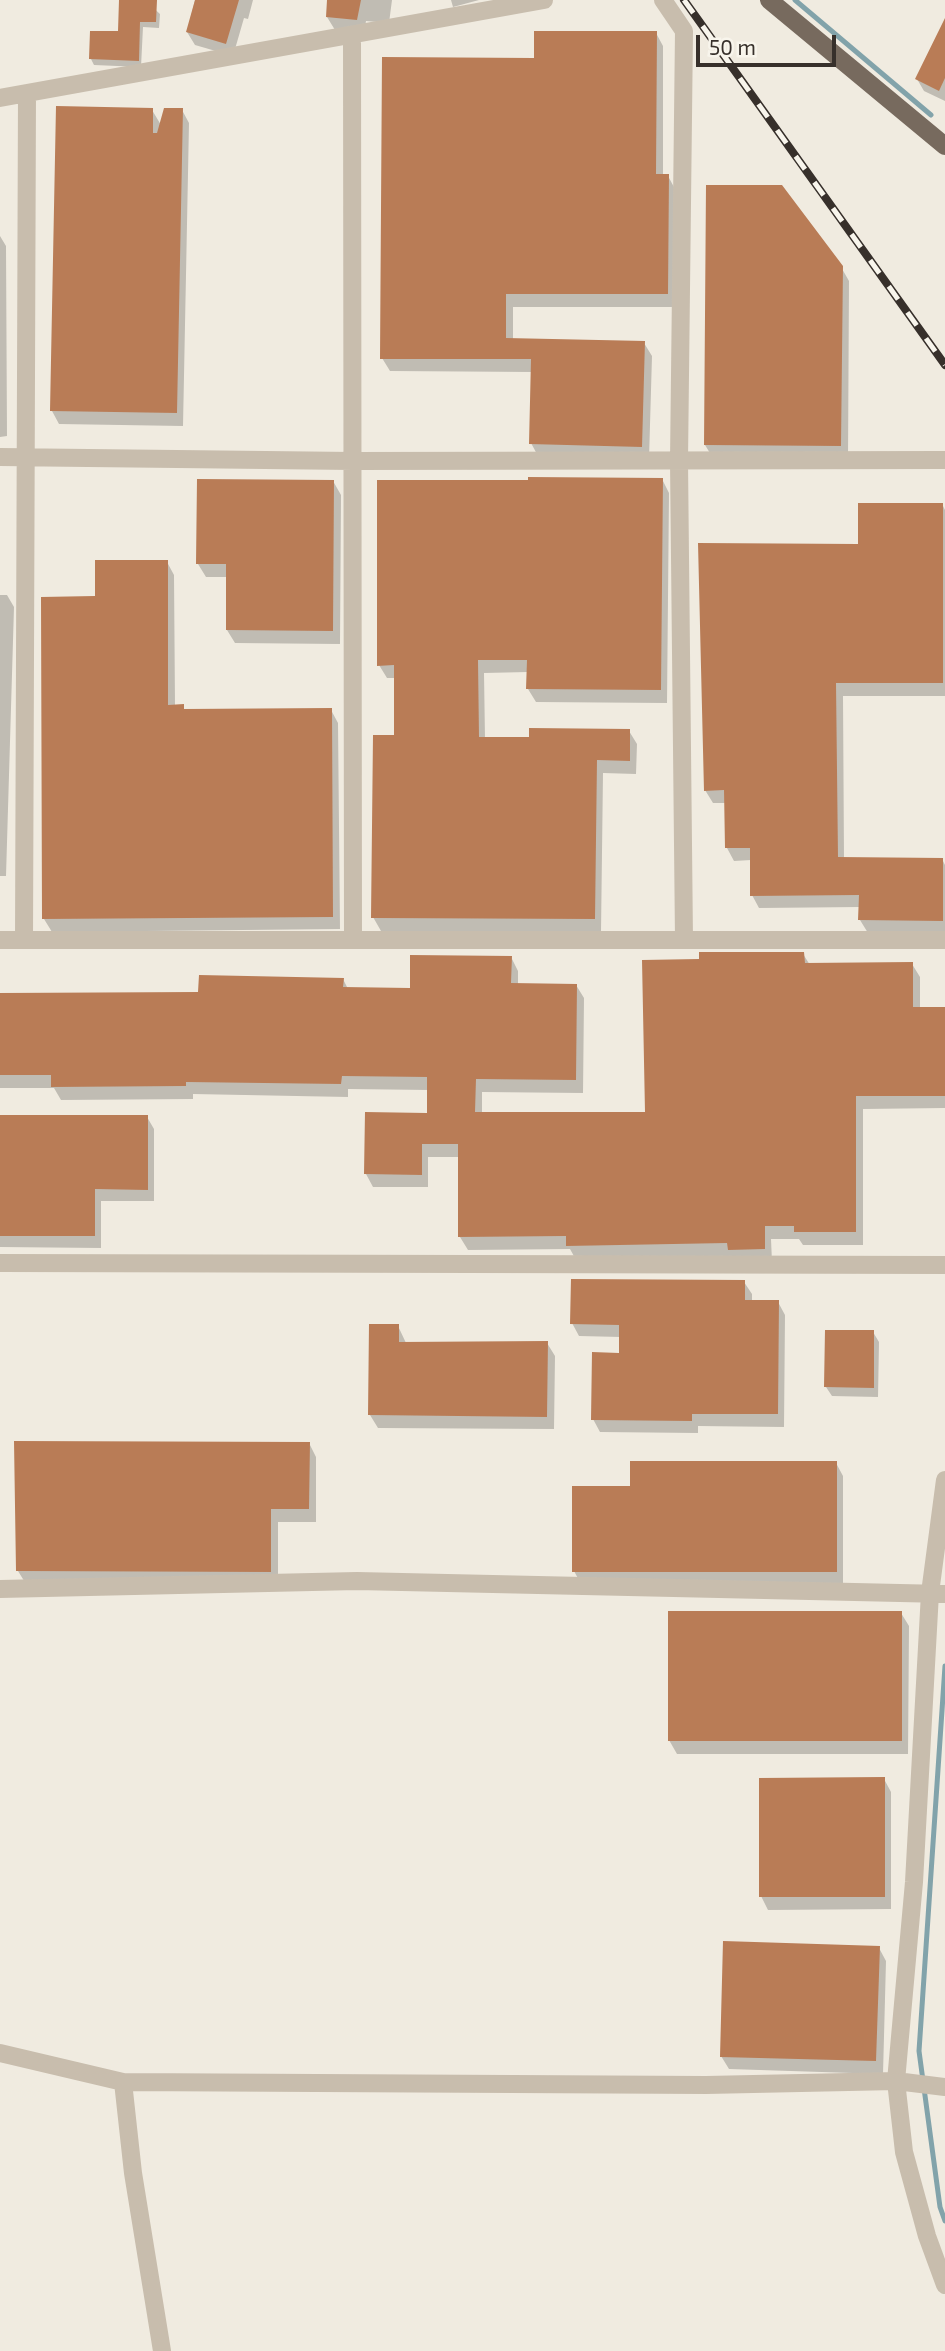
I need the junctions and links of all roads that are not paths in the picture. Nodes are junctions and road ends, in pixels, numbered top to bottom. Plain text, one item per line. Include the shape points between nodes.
1 (544, 0) edge
2 (663, 0) edge
3 (769, 0) edge
4 (352, 35) junction
5 (27, 93) junction
6 (0, 98) edge
7 (945, 144) edge
8 (0, 457) edge
9 (24, 457) junction
10 (945, 460) edge
11 (353, 461) junction
12 (679, 461) junction
13 (0, 940) edge
14 (24, 940) junction
15 (353, 940) junction
16 (684, 940) junction
17 (945, 940) edge
18 (0, 1263) edge
19 (945, 1265) edge
20 (945, 1480) edge
21 (0, 1588) edge
22 (938, 1593) edge
23 (0, 2053) edge
24 (896, 2081) junction
25 (123, 2082) junction
26 (943, 2088) edge
27 (945, 2285) edge
28 (162, 2351) edge

1 - 4 street
2 - 12 street via 684,31
3 - 7 main road
4 - 5 street
4 - 11 street
5 - 6 street
5 - 9 street
8 - 9 street
9 - 11 street
9 - 14 street
10 - 12 street
11 - 12 street
11 - 15 street
12 - 16 street
13 - 14 street
14 - 15 street
15 - 16 street
16 - 17 street
18 - 19 street
20 - 22 street
21 - 22 street via 357,1581
22 - 24 street
23 - 25 street
24 - 25 street via 706,2085
24 - 26 street
24 - 27 street via 904,2152
25 - 28 street

